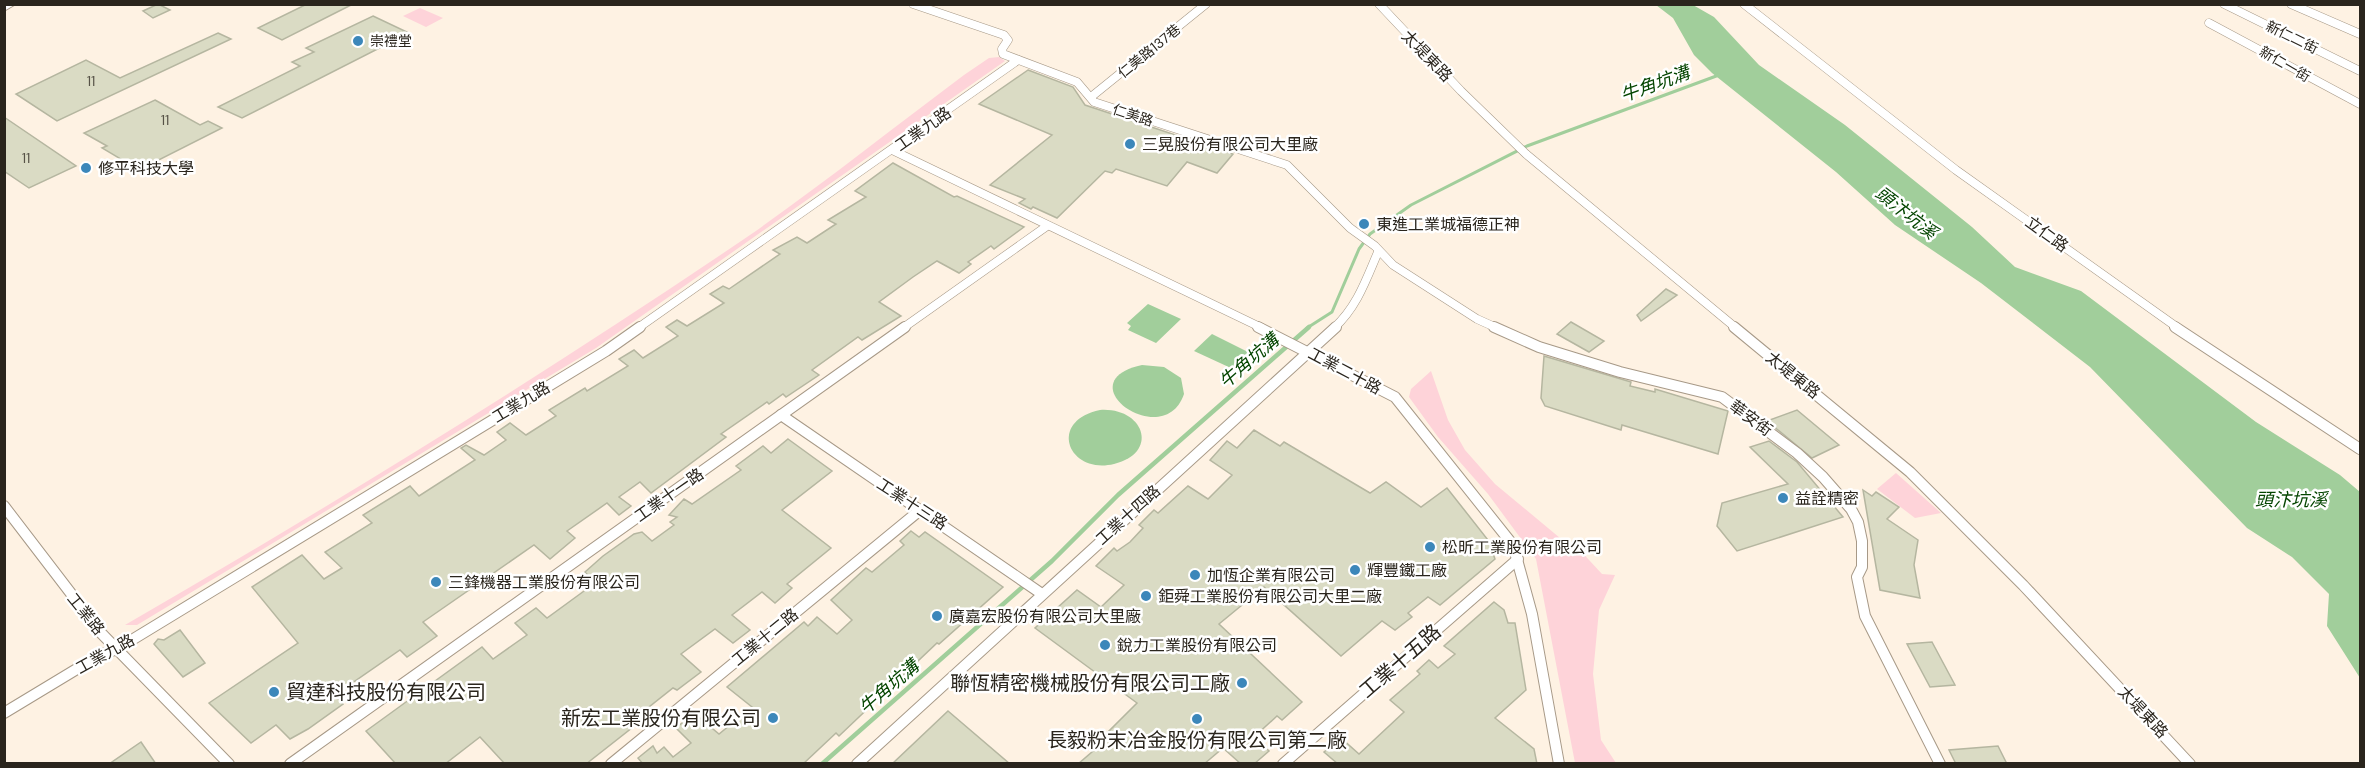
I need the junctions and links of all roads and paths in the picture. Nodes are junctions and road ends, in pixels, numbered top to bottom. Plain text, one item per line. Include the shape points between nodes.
1 (12, 4) edge
2 (913, 4) edge
3 (1206, 4) edge
4 (1379, 4) edge
5 (1744, 4) edge
6 (2224, 4) edge
7 (2291, 4) edge
8 (4, 8) edge
9 (2210, 23) dead end
10 (2361, 34) edge
11 (1017, 60) junction
12 (2361, 71) edge
13 (1091, 97) junction
14 (2361, 104) edge
15 (892, 150) junction
16 (1047, 226) junction
17 (1377, 249) junction
18 (1306, 350) junction
19 (781, 415) junction
20 (2361, 449) edge
21 (4, 506) edge
22 (919, 511) junction
23 (1518, 559) junction
24 (1039, 592) junction
25 (117, 649) junction
26 (4, 713) edge
27 (229, 764) edge
28 (290, 764) edge
29 (611, 764) edge
30 (857, 764) edge
31 (1283, 764) edge
32 (1559, 764) edge
33 (1940, 764) edge
34 (2190, 764) edge

1 - 8 main road
2 - 11 street via 1004,35 1008,40 1002,52
3 - 13 street, 仁美路137巷
4 - 34 street, 太堤東路 via 1526,154 1910,472 2023,585
5 - 20 street, 立仁路 via 1875,110 1970,179 2175,326
6 - 12 street, 新仁二街
7 - 10 street
9 - 14 street, 新仁一街
11 - 13 street, 仁美路 via 1077,82
11 - 15 street, 工業九路
13 - 17 street, 仁美路 via 1094,102 1287,165
15 - 16 street, 工業二十路
15 - 25 street, 工業九路 via 597,357
16 - 18 street, 工業二十路
16 - 19 street, 工業十一路
17 - 18 street, 工業十四路 via 1354,307
17 - 33 street, 華安街 via 1450,303 1514,337 1620,372 1722,397 1797,453 1851,508 1858,522 1862,567 1857,577 1865,616
18 - 23 street, 工業二十路 via 1395,397 1513,545
18 - 24 street, 工業十四路
19 - 22 street, 工業十三路
19 - 28 street, 工業十一路
21 - 25 street, 工業路
22 - 24 street, 工業十三路
22 - 29 street, 工業十二路
23 - 31 street, 工業十五路
23 - 32 street, 工業二十路
24 - 30 street, 工業十四路
25 - 26 street, 工業九路 via 100,655
25 - 27 street, 工業路

